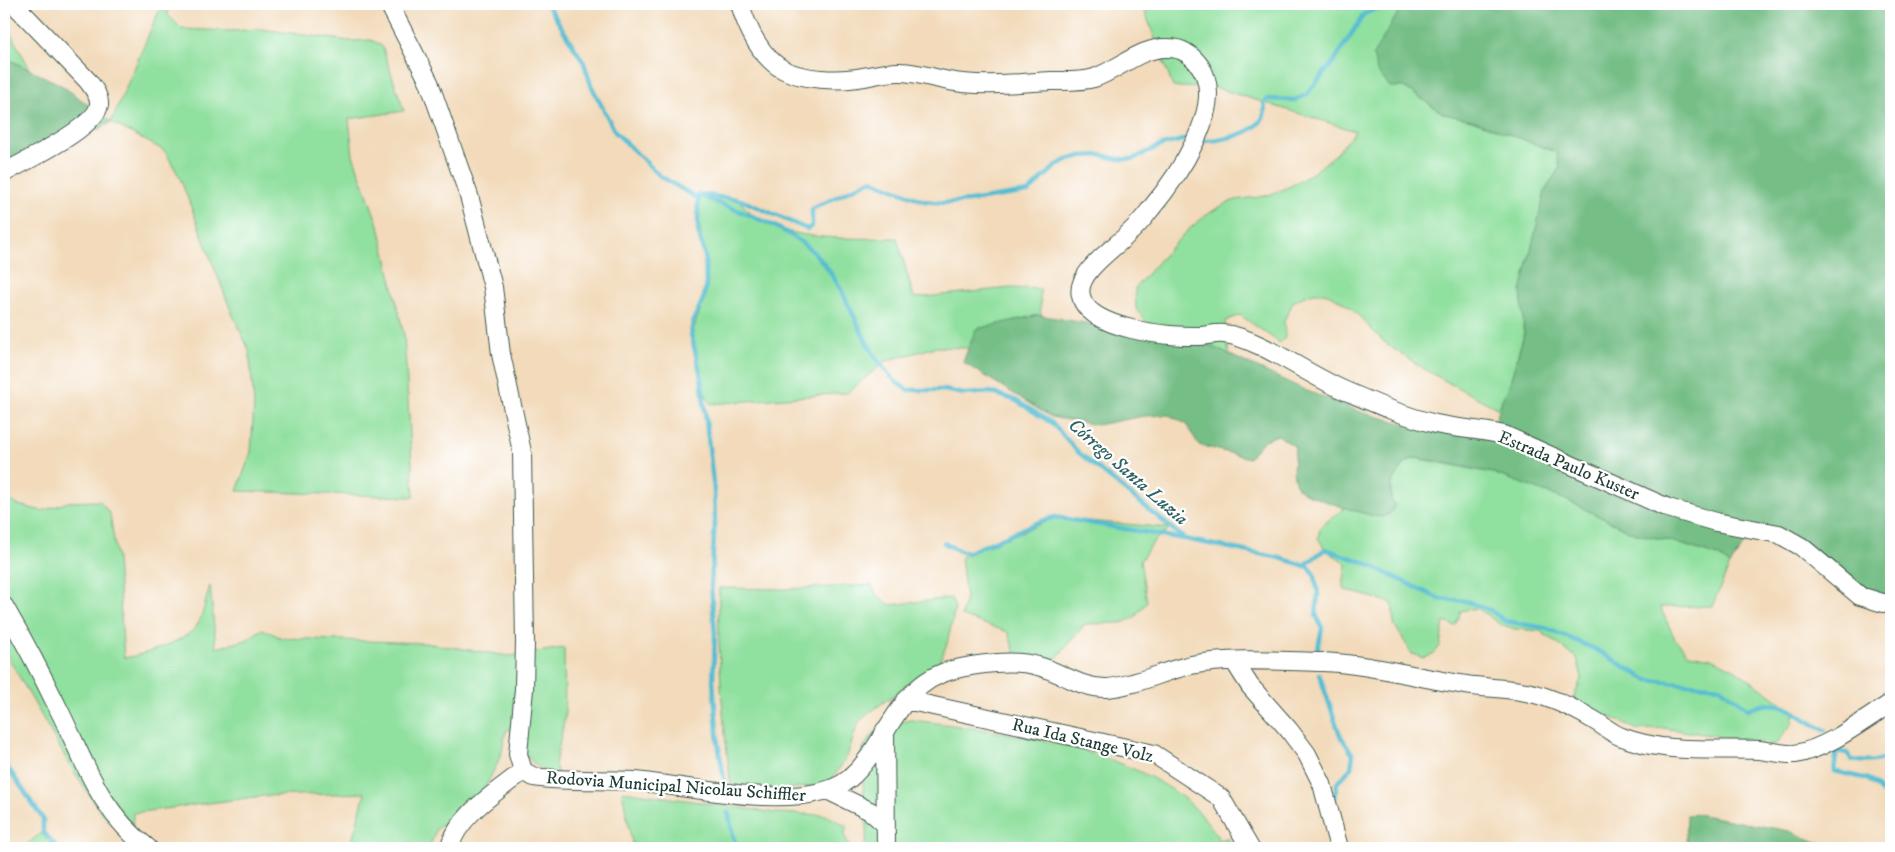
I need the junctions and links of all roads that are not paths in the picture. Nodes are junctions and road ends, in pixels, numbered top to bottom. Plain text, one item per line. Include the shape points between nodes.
1 (14, 4) edge
2 (389, 4) edge
3 (740, 4) edge
4 (4, 173) edge
5 (1891, 604) edge
6 (4, 606) edge
7 (1234, 661) junction
8 (906, 700) junction
9 (1891, 703) edge
10 (885, 729) junction
11 (523, 771) junction
12 (829, 791) junction
13 (886, 825) junction
14 (148, 848) edge
15 (449, 848) edge
16 (886, 848) edge
17 (1250, 848) edge
18 (1339, 848) edge

1 - 4 street via 88,81 100,103 92,119 81,128
2 - 11 street, Rodovia Municipal Nicolau Schiffler via 429,82 469,196 493,287 501,354 522,452 525,651 518,754
3 - 5 street, Estrada Paulo Kuster via 754,38 775,64 800,75 853,79 897,71 962,83 1074,80 1093,78 1148,51 1167,47 1185,51 1203,70 1208,98 1206,114 1190,154 1156,202 1127,236 1087,274 1080,286 1086,309 1111,323 1164,335 1222,334 1244,338 1322,380 1399,412 1437,424 1480,428 1504,435 1668,508 1716,522 1779,534 1802,547 1860,596
6 - 14 street via 59,709 89,777 131,835
7 - 8 street, Rodovia Municipal Nicolau Schiffler via 1189,666 1106,688 1094,687 1040,666 1012,662 942,673
7 - 9 street, Rodovia Municipal Nicolau Schiffler via 1327,662 1468,686 1527,692 1558,702 1627,739 1698,750 1796,754 1822,745
7 - 18 street via 1250,686 1307,754 1322,784
8 - 10 street, Rodovia Municipal Nicolau Schiffler
8 - 17 street, Rua Ida Stange Volz via 1154,754 1221,798
10 - 12 street, Rodovia Municipal Nicolau Schiffler via 851,777
10 - 13 street
11 - 12 street, Rodovia Municipal Nicolau Schiffler via 548,778 637,782 760,795 800,796
11 - 15 street via 468,816
12 - 13 street via 870,811
13 - 16 street

